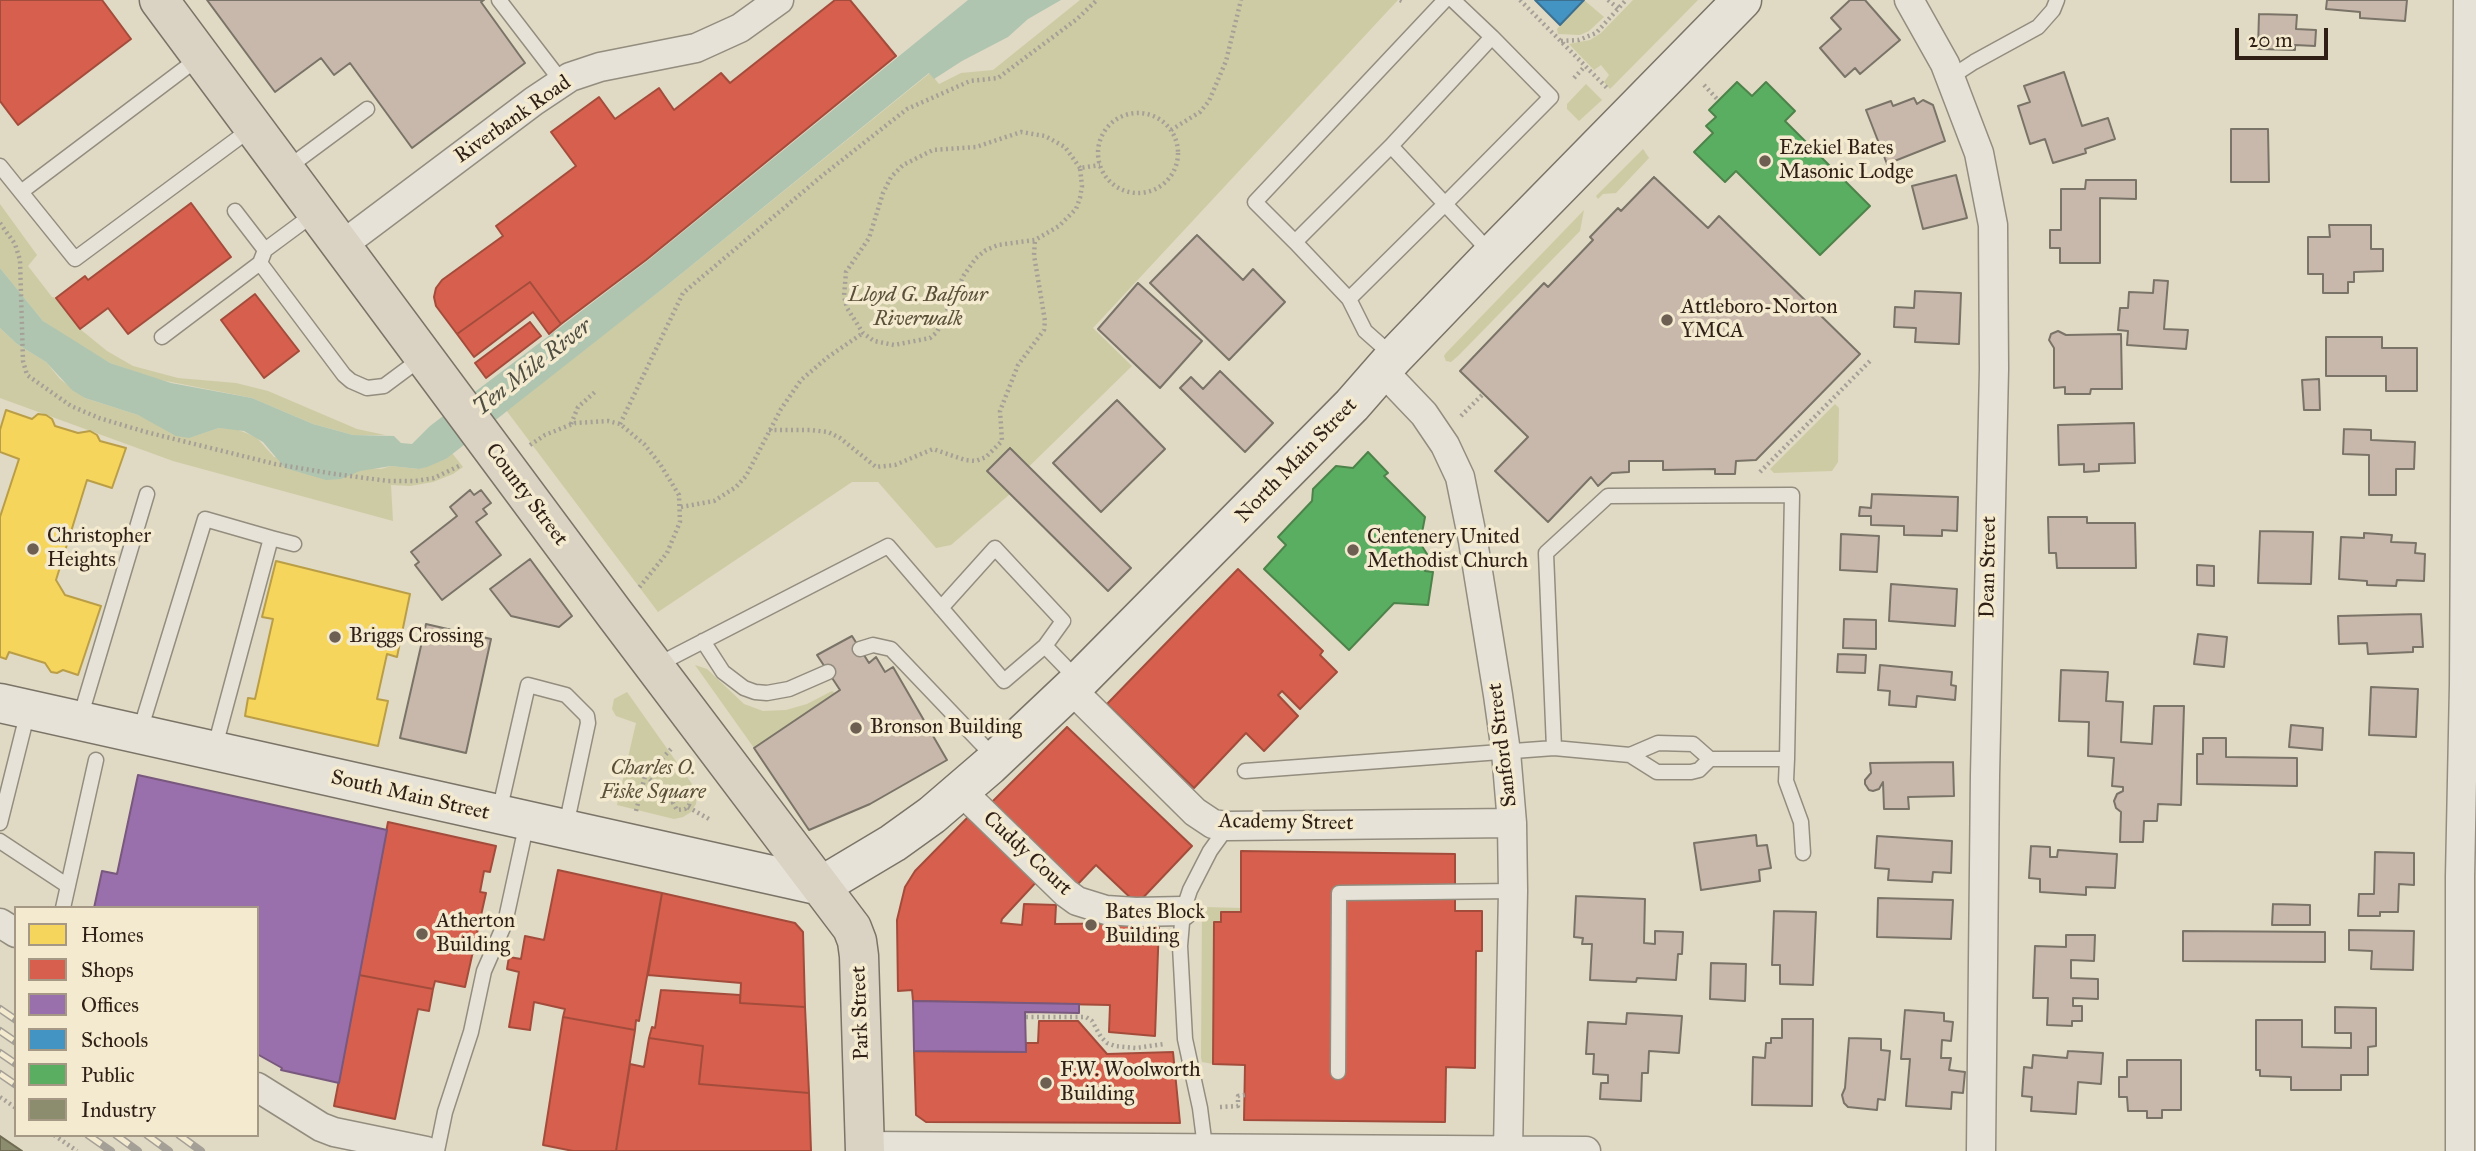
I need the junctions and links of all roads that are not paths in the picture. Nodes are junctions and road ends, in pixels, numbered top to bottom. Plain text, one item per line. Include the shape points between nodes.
1 (159, 0) edge
2 (499, 0) edge
3 (779, 0) edge
4 (1446, 0) edge
5 (1453, 0) edge
6 (1742, 0) edge
7 (1909, 0) edge
8 (2057, 0) edge
9 (2468, 0) edge
10 (1492, 37) junction
11 (201, 57) junction
12 (1951, 77) junction
13 (562, 82) junction
14 (367, 109) dead end
15 (253, 127) junction
16 (2472, 129) edge
17 (1391, 146) junction
18 (0, 166) edge
19 (285, 170) junction
20 (21, 192) junction
21 (1445, 204) junction
22 (235, 211) dead end
23 (316, 212) junction
24 (1295, 242) junction
25 (341, 246) junction
26 (1492, 255) junction
27 (263, 257) junction
28 (1349, 299) junction
29 (162, 337) dead end
30 (424, 357) junction
31 (1388, 364) junction
32 (147, 494) dead end
33 (271, 538) junction
34 (294, 544) dead end
35 (941, 608) junction
36 (703, 641) junction
37 (1045, 646) junction
38 (860, 649) dead end
39 (654, 667) junction
40 (828, 672) dead end
41 (1075, 685) junction
42 (2470, 686) edge
43 (14, 706) edge
44 (79, 721) junction
45 (139, 734) junction
46 (1554, 748) junction
47 (214, 751) junction
48 (1506, 752) junction
49 (1630, 755) junction
50 (996, 759) junction
51 (1710, 759) junction
52 (1787, 760) junction
53 (96, 761) dead end
54 (1245, 771) dead end
55 (961, 792) junction
56 (513, 819) junction
57 (1512, 823) junction
58 (0, 824) edge
59 (1228, 826) junction
60 (565, 831) junction
61 (0, 841) edge
62 (1803, 853) dead end
63 (68, 886) junction
64 (821, 886) junction
65 (1513, 891) junction
66 (63, 906) edge
67 (1183, 911) junction
68 (1338, 1072) dead end
69 (259, 1088) edge
70 (1205, 1147) junction
71 (865, 1148) edge
72 (1146, 1149) edge
73 (422, 1150) edge
74 (1432, 1150) edge
75 (1508, 1150) edge
76 (1538, 1151) edge
77 (1586, 1151) edge
78 (1981, 1151) edge
79 (2460, 1151) edge

1 - 11 highway, County Street
2 - 13 lane
3 - 13 street, Riverbank Road via 740,28 706,44 590,70
4 - 24 lane via 1255,202
5 - 10 lane
6 - 26 main road, North Main Street
7 - 12 street, Dean Street
8 - 12 lane via 2038,27
9 - 16 street
10 - 17 lane
10 - 21 lane via 1551,97
11 - 15 highway, County Street
11 - 20 lane
12 - 78 street, Dean Street via 1979,153 1993,225
13 - 25 street, Riverbank Road
14 - 19 lane
15 - 19 highway, County Street
15 - 20 lane via 75,259
16 - 42 street
17 - 21 lane
17 - 24 lane
18 - 20 lane
19 - 23 highway, County Street
21 - 26 lane
21 - 28 lane
22 - 27 lane
23 - 25 highway, County Street
23 - 27 lane
24 - 28 lane
25 - 30 highway, County Street
26 - 31 main road, North Main Street
27 - 29 lane
27 - 30 lane via 344,375 359,386 384,386
28 - 31 lane
30 - 39 highway, County Street via 456,400 475,451
31 - 41 main road, North Main Street
31 - 48 street, Sanford Street via 1445,445 1460,477
32 - 44 lane
33 - 34 lane
33 - 45 lane via 205,519
33 - 47 lane
35 - 36 lane via 888,546
35 - 37 lane via 1004,681
35 - 37 lane via 995,548 1063,621
36 - 39 lane
36 - 40 lane via 723,672 755,692 789,689
37 - 41 lane
38 - 50 lane via 873,645 891,649
39 - 64 highway, County Street
41 - 50 main road, North Main Street
41 - 59 street, Academy Street via 1195,812 1213,824
42 - 79 street via 2460,876
43 - 44 main road, South Main Street
43 - 58 lane
44 - 45 main road, South Main Street
45 - 47 main road, South Main Street
46 - 48 lane
46 - 49 lane
46 - 52 lane via 1546,553 1608,496 1792,495
47 - 56 main road, South Main Street
48 - 54 lane
48 - 57 street, Sanford Street
49 - 51 lane via 1658,743 1693,744
49 - 51 lane via 1657,772 1691,772
50 - 55 main road, North Main Street
51 - 52 lane
52 - 62 lane via 1786,781 1801,822
53 - 63 lane
55 - 64 main road, North Main Street via 893,843
55 - 67 street, Cuddy Court via 1077,901 1106,910
56 - 60 main road, South Main Street
56 - 60 lane via 528,685 566,695 587,716
56 - 73 lane via 505,923 484,971 471,1032 445,1112
57 - 59 street, Academy Street
57 - 65 street, Sanford Street
59 - 67 lane via 1210,852
60 - 64 main road, South Main Street
61 - 63 lane
63 - 66 lane
64 - 71 highway, Park Street via 852,928 858,948
65 - 68 lane via 1339,892
65 - 75 street, Sanford Street
67 - 70 lane via 1180,958 1185,1039
69 - 73 street via 321,1127
70 - 72 street
70 - 74 street
71 - 72 street
74 - 75 street
75 - 76 street
76 - 77 street

